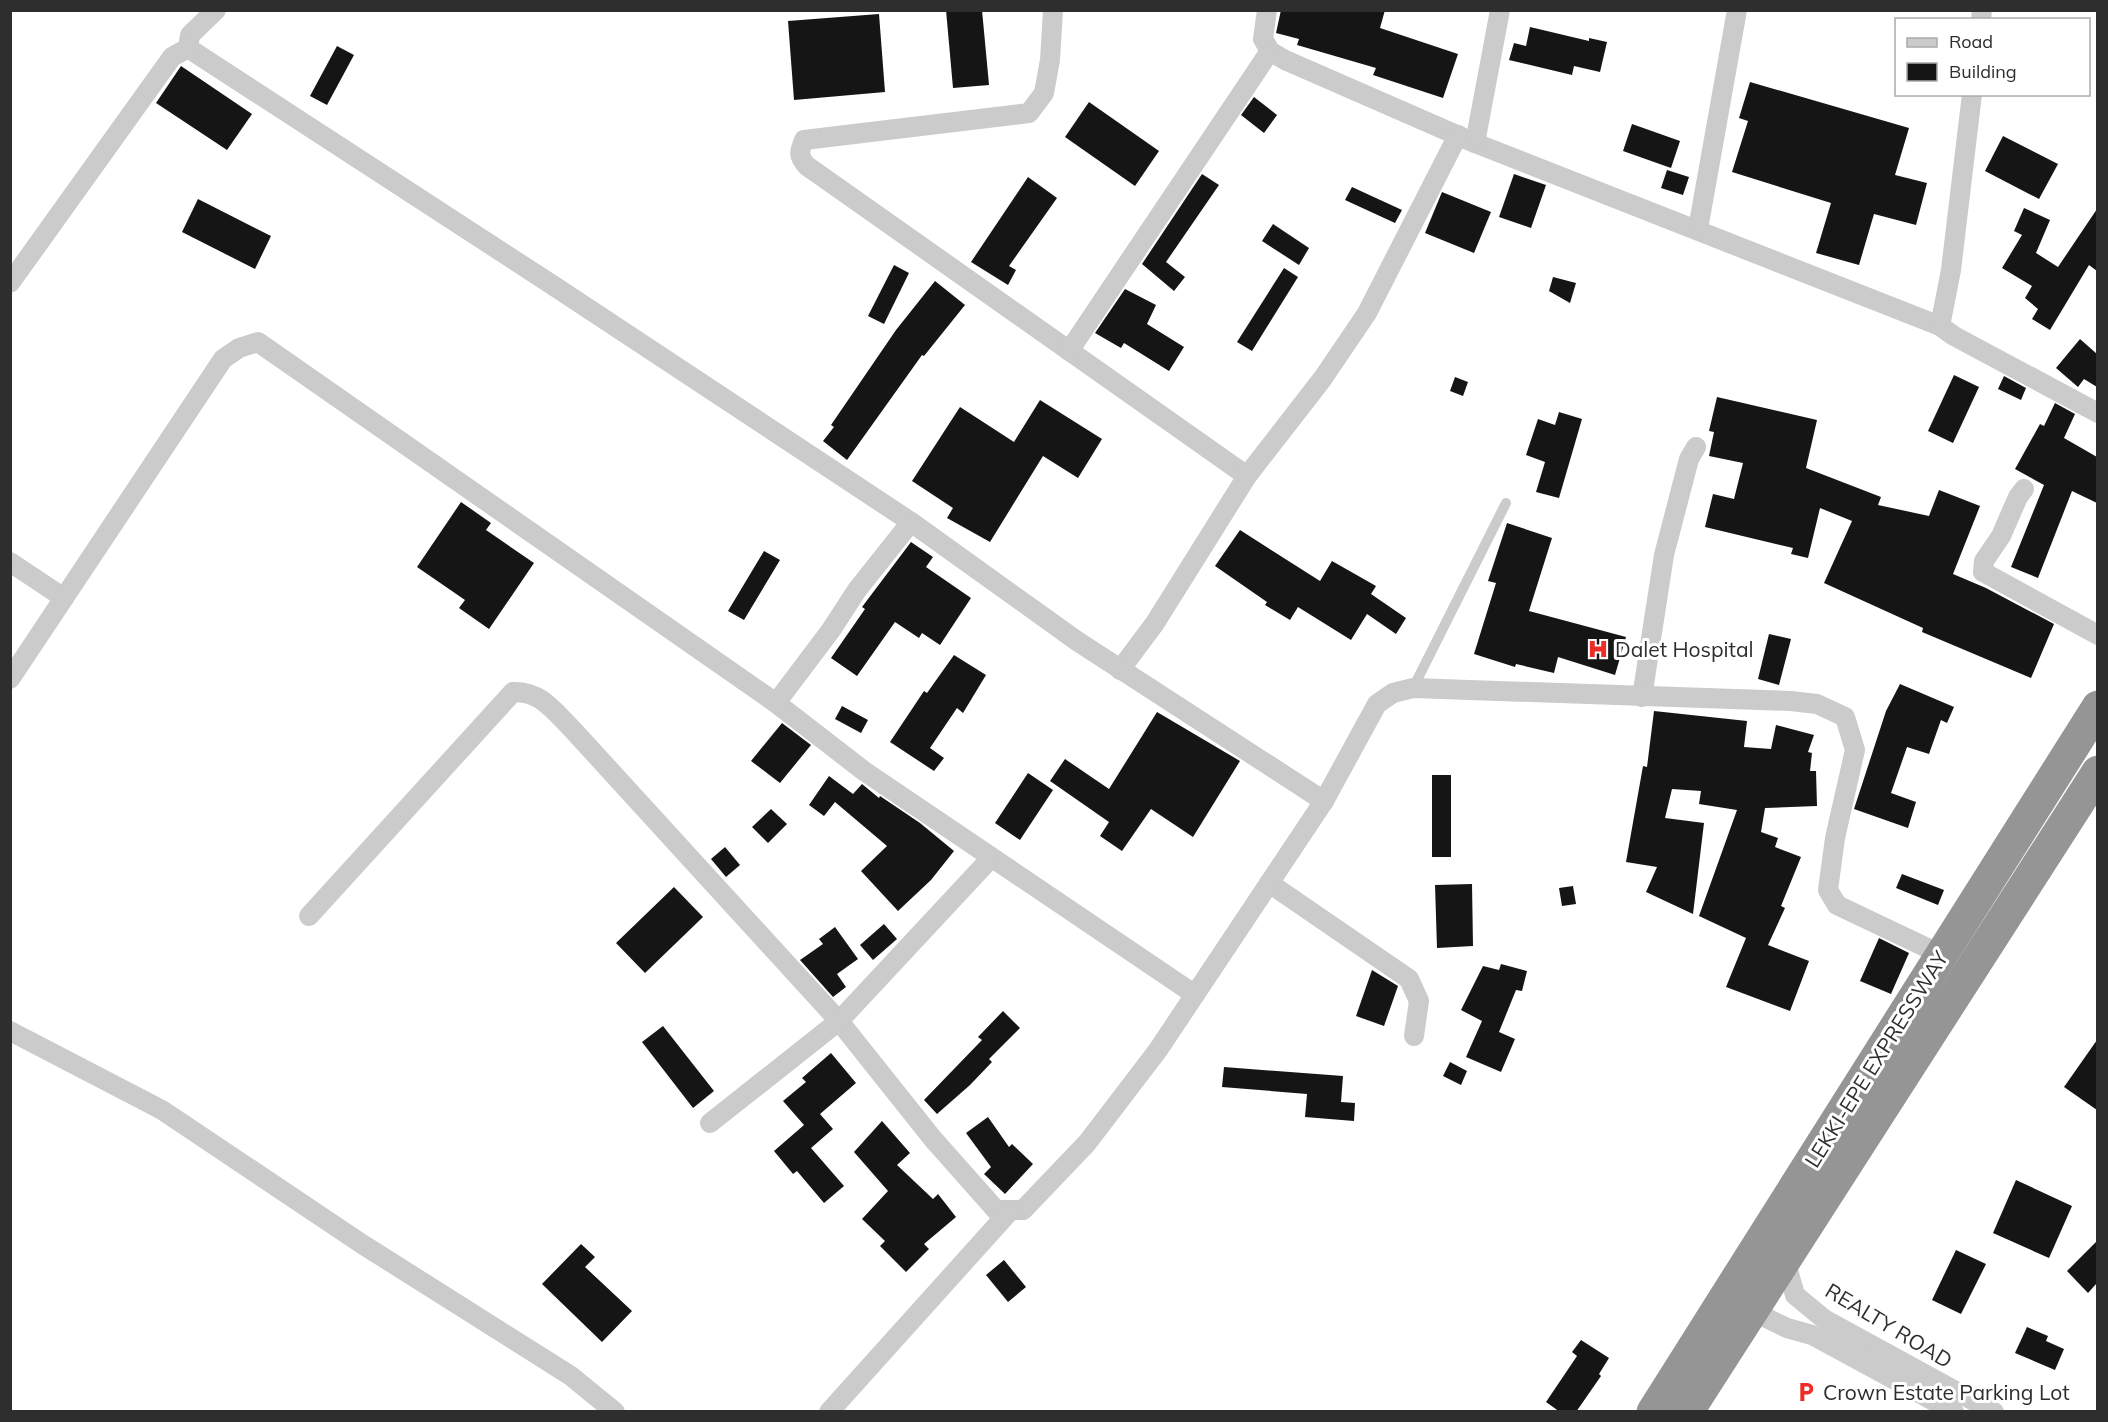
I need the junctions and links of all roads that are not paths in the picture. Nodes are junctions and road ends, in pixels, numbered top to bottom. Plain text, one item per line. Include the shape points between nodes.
1 (216, 10) edge
2 (1053, 10) edge
3 (1267, 10) edge
4 (1500, 10) edge
5 (1737, 10) edge
6 (188, 48) junction
7 (1270, 51) junction
8 (1972, 96) edge
9 (1467, 139) junction
10 (1698, 229) junction
11 (10, 283) edge
12 (1940, 326) junction
13 (1069, 351) junction
14 (2097, 413) edge
15 (1696, 447) dead end
16 (1247, 476) junction
17 (2024, 489) dead end
18 (1506, 503) dead end
19 (911, 522) junction
20 (10, 562) edge
21 (64, 598) junction
22 (2097, 635) edge
23 (1120, 670) junction
24 (10, 679) edge
25 (1413, 688) junction
26 (1642, 697) junction
27 (776, 703) junction
28 (2097, 707) edge
29 (2097, 772) edge
30 (1324, 801) junction
31 (991, 858) junction
32 (1269, 883) junction
33 (309, 916) dead end
34 (1942, 955) junction
35 (1194, 994) junction
36 (839, 1021) junction
37 (10, 1032) edge
38 (1414, 1036) dead end
39 (710, 1124) dead end
40 (1009, 1212) junction
41 (1785, 1259) junction
42 (1752, 1311) junction
43 (1955, 1407) edge
44 (615, 1412) edge
45 (829, 1412) edge
46 (1653, 1412) edge
47 (1687, 1412) edge
48 (1994, 1412) edge

1 - 6 street via 190,35
2 - 13 street via 1044,93 1029,113 804,140 799,152 807,166
3 - 7 street via 1263,39
4 - 9 street
5 - 10 street
6 - 11 street via 172,57
6 - 19 street
7 - 9 street
7 - 13 street
8 - 12 street via 1951,270
9 - 10 street
9 - 16 street via 1367,313 1323,378
10 - 12 street
12 - 14 street
13 - 16 street
15 - 26 street via 1689,459 1664,555
16 - 23 street via 1155,623
17 - 22 street via 1984,561 1983,572
18 - 25 lane
19 - 23 street
19 - 27 street
20 - 21 street
21 - 24 street
21 - 27 street via 223,359 258,342
23 - 30 street
25 - 26 street
25 - 30 street via 1393,693 1377,704
26 - 34 street via 1791,701 1817,704 1845,717 1855,750 1828,890 1837,905
27 - 31 street via 864,771
28 - 34 highway, LEKKI-EPE EXPRESSWAY
29 - 41 highway, LEKKI-EPE EXPRESSWAY
30 - 32 street
31 - 35 street
31 - 36 street
32 - 35 street
32 - 38 street via 1409,980 1419,1001
33 - 36 street via 513,692 529,691 573,730
34 - 46 highway, LEKKI-EPE EXPRESSWAY
35 - 40 street via 1158,1050 1087,1143 1023,1210
36 - 39 street
36 - 40 street via 933,1139 996,1210
37 - 44 street via 162,1110 362,1244 571,1376
40 - 45 street
41 - 42 highway, LEKKI-EPE EXPRESSWAY
41 - 43 street, REALTY ROAD via 1795,1295 1824,1319
42 - 43 street, REALTY ROAD via 1812,1335
42 - 47 highway, LEKKI-EPE EXPRESSWAY
43 - 48 street, REALTY ROAD

